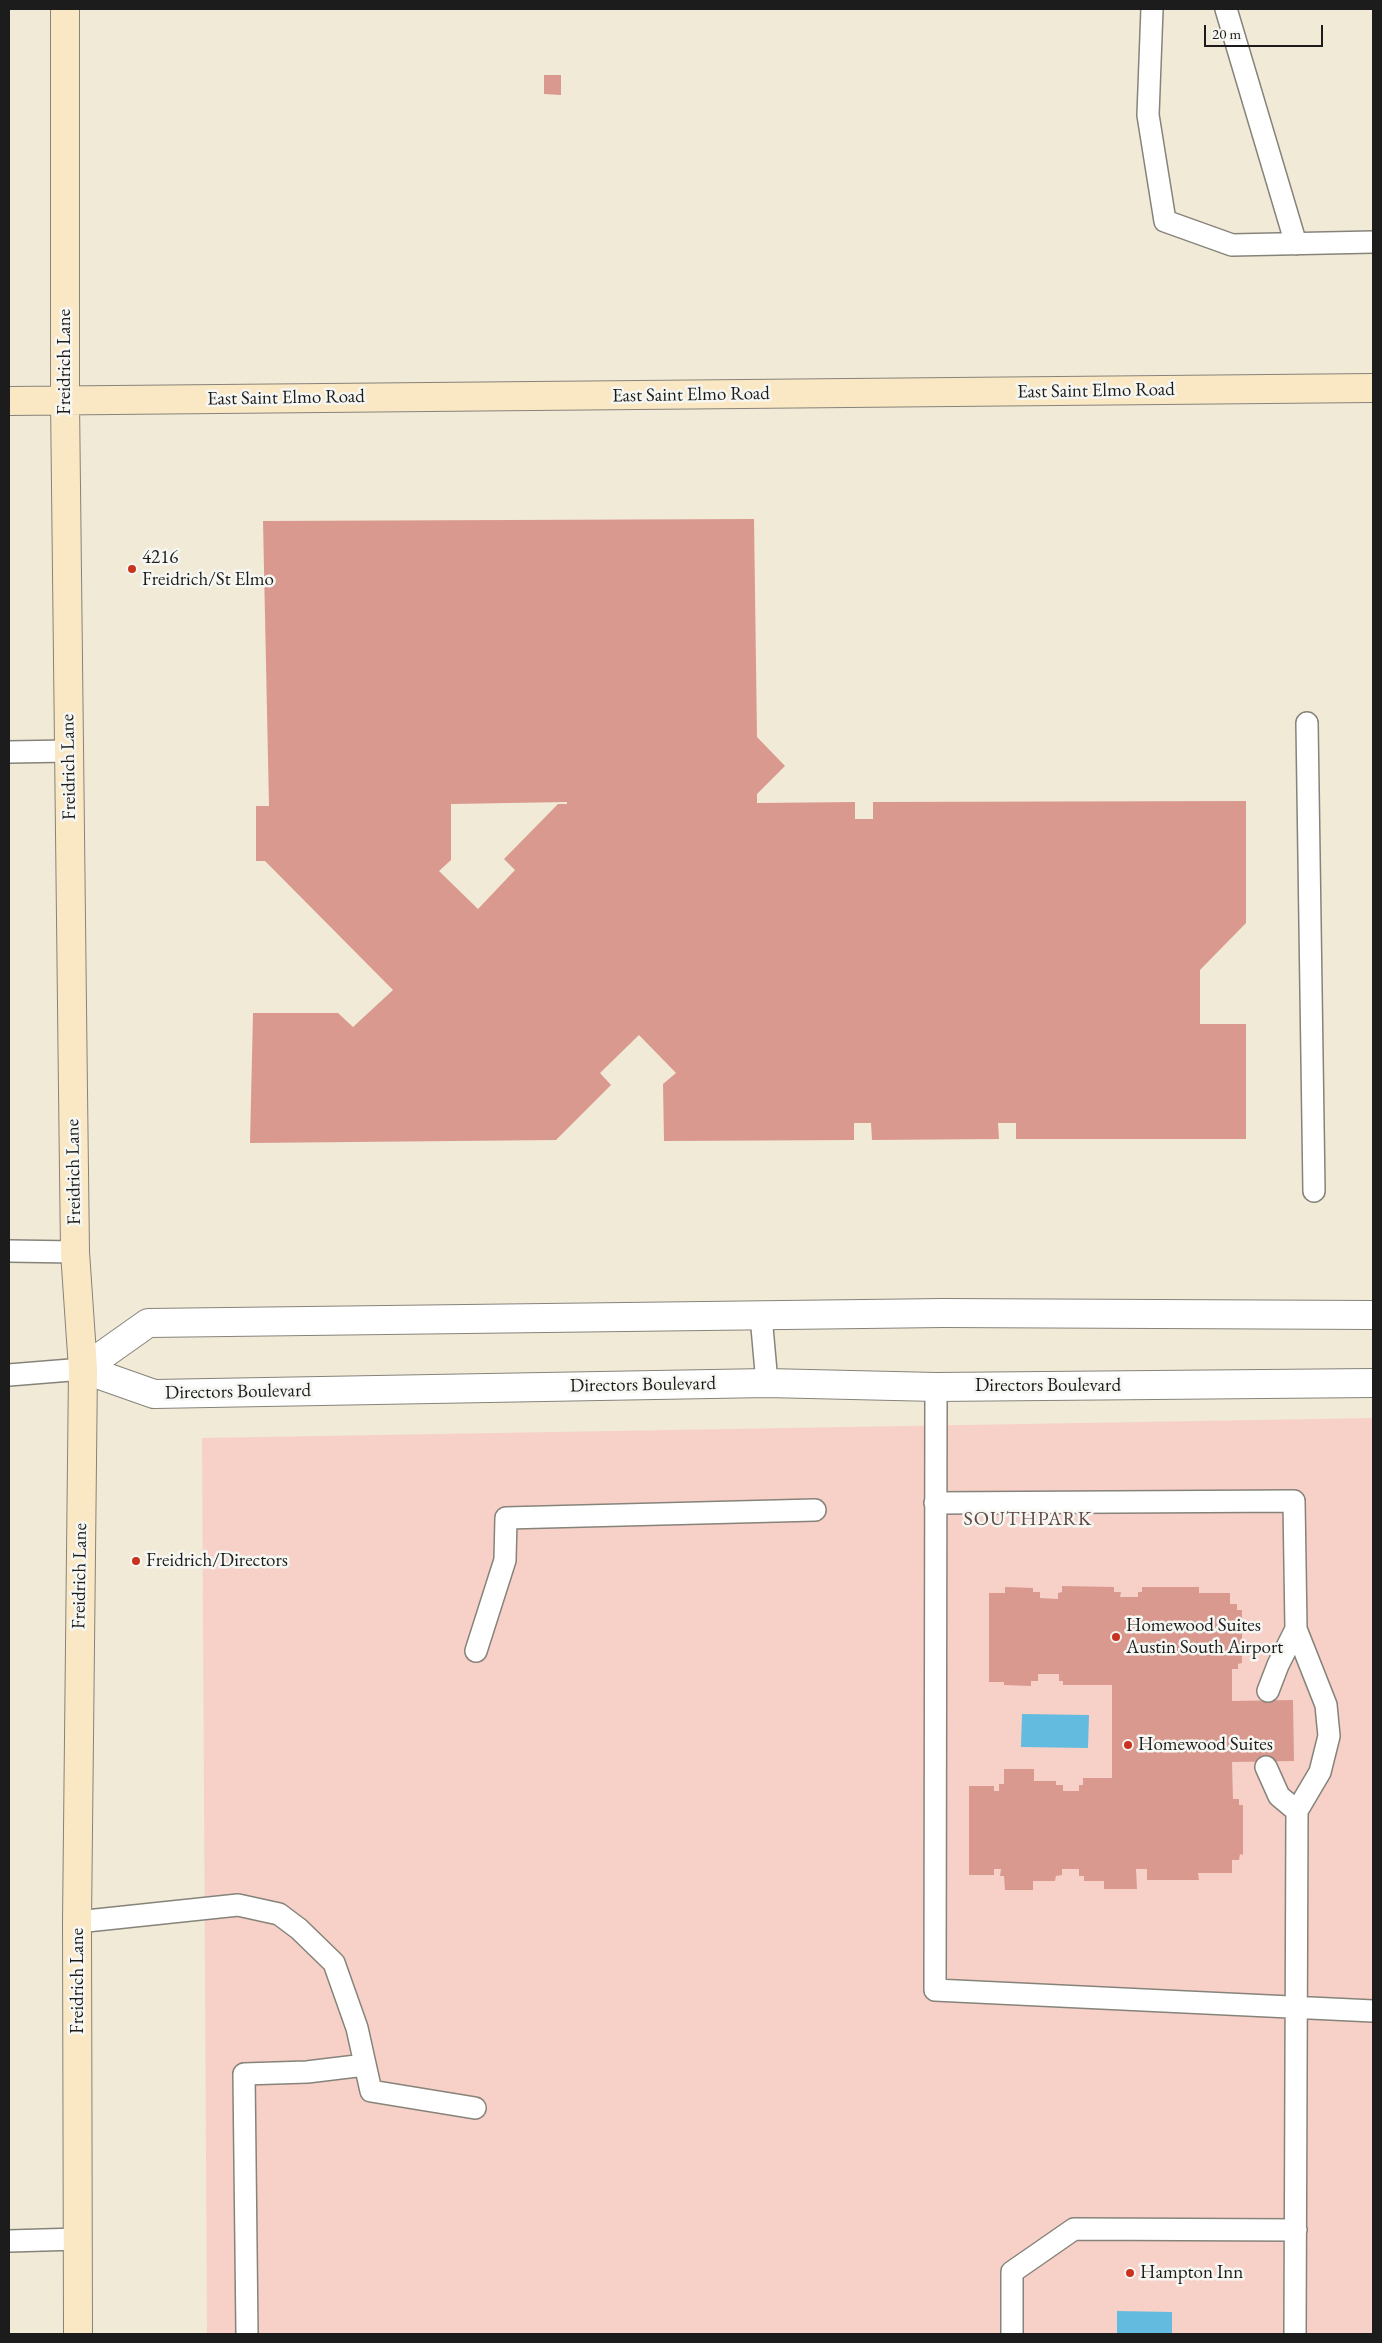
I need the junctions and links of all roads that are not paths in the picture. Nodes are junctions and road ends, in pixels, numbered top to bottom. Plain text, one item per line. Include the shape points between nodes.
1 (65, 9) edge
2 (1152, 9) edge
3 (1226, 9) edge
4 (1373, 242) edge
5 (1296, 244) junction
6 (1373, 388) edge
7 (9, 401) edge
8 (65, 401) junction
9 (1307, 723) dead end
10 (69, 751) junction
11 (9, 752) edge
12 (1314, 1191) dead end
13 (9, 1251) edge
14 (75, 1252) junction
15 (1373, 1315) edge
16 (761, 1316) junction
17 (83, 1369) junction
18 (9, 1375) edge
19 (767, 1383) junction
20 (1373, 1384) edge
21 (936, 1387) junction
22 (935, 1503) junction
23 (815, 1510) dead end
24 (1296, 1630) junction
25 (476, 1652) dead end
26 (1268, 1691) dead end
27 (1266, 1767) dead end
28 (1297, 1811) junction
29 (77, 1922) junction
30 (1297, 2009) junction
31 (1373, 2011) edge
32 (365, 2065) junction
33 (475, 2108) dead end
34 (1296, 2230) junction
35 (78, 2239) junction
36 (9, 2242) edge
37 (78, 2334) edge
38 (247, 2334) edge
39 (1012, 2334) edge
40 (1295, 2334) edge

1 - 8 street, Freidrich Lane
2 - 5 lane via 1148,116 1165,221 1232,245
3 - 5 lane
4 - 5 lane
6 - 8 street, East Saint Elmo Road
7 - 8 street, East Saint Elmo Road
8 - 10 street, Freidrich Lane
9 - 12 lane
10 - 11 lane
10 - 14 street, Freidrich Lane
13 - 14 lane
14 - 17 street, Freidrich Lane
15 - 16 street via 943,1313
16 - 17 street via 148,1322
16 - 19 lane
17 - 18 lane
17 - 19 street, Directors Boulevard via 154,1394
17 - 29 street, Freidrich Lane
19 - 21 street, Directors Boulevard
20 - 21 street, Directors Boulevard
21 - 22 lane
22 - 24 lane via 1294,1501
22 - 30 lane via 935,1990
23 - 25 lane via 506,1518 505,1560
24 - 26 lane
24 - 28 lane via 1326,1705 1329,1736 1320,1772
27 - 28 lane via 1279,1796
28 - 30 lane
29 - 32 lane via 238,1905 279,1914 334,1962 357,2028
29 - 35 street, Freidrich Lane
30 - 31 lane
30 - 34 lane
32 - 33 lane via 371,2091
32 - 38 lane via 307,2072 244,2074
34 - 39 lane via 1074,2229 1012,2272
34 - 40 lane
35 - 36 lane
35 - 37 street, Freidrich Lane

